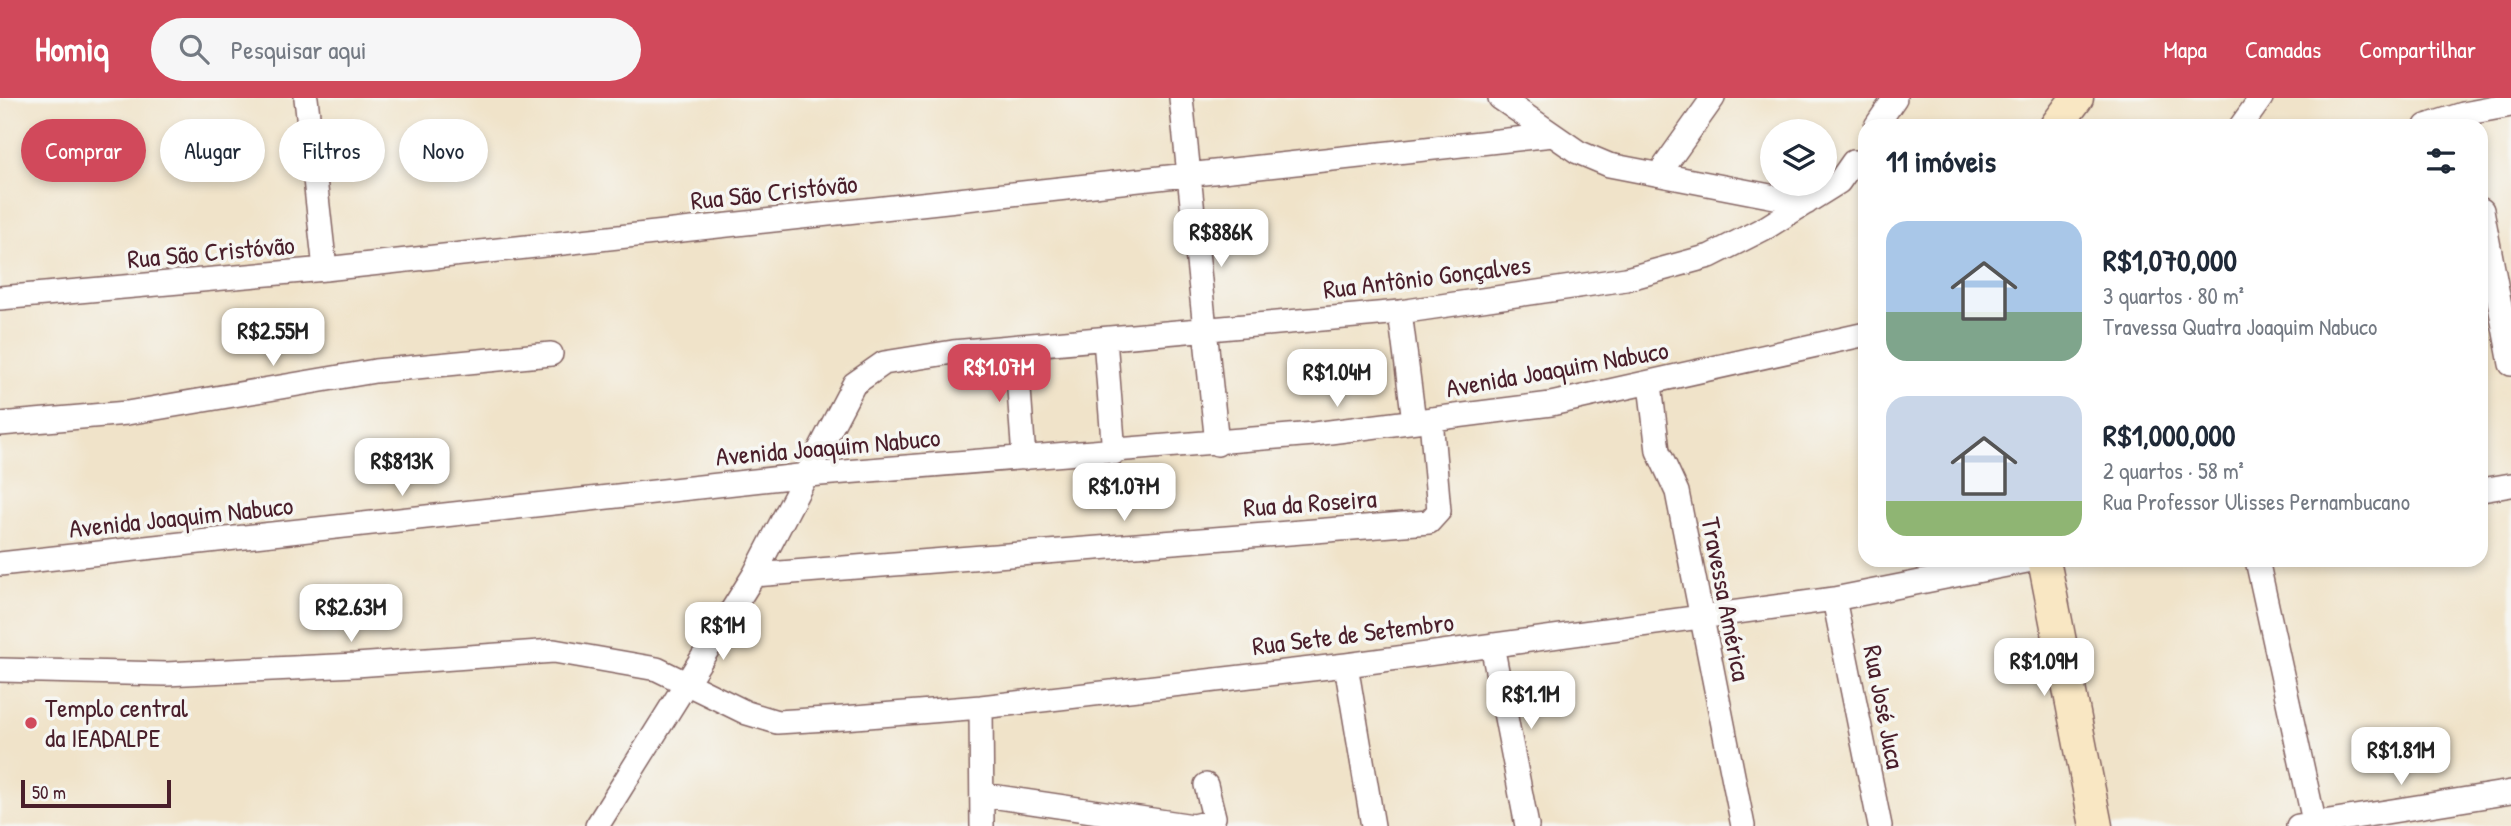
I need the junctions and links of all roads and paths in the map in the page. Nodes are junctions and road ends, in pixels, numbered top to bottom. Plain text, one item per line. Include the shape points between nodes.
1 (306, 98) edge
2 (1181, 98) edge
3 (1713, 98) edge
4 (1895, 98) edge
5 (2077, 98) edge
6 (2261, 98) edge
7 (1514, 102) edge
8 (2511, 105) edge
9 (2451, 117) edge
10 (1881, 119) edge
11 (2061, 119) edge
12 (2246, 119) edge
13 (1553, 135) junction
14 (1858, 164) edge
15 (1189, 174) junction
16 (1658, 174) junction
17 (1806, 203) junction
18 (2488, 242) edge
19 (325, 270) junction
20 (0, 298) edge
21 (1400, 312) junction
22 (1205, 328) junction
23 (1858, 336) edge
24 (1105, 339) junction
25 (1016, 348) junction
26 (551, 354) dead end
27 (2511, 364) edge
28 (1650, 384) junction
29 (1422, 420) junction
30 (0, 425) edge
31 (1217, 444) junction
32 (1114, 453) junction
33 (1024, 458) junction
34 (808, 475) junction
35 (2511, 485) edge
36 (2488, 489) edge
37 (0, 564) edge
38 (1996, 567) edge
39 (2045, 567) edge
40 (2258, 567) edge
41 (754, 575) junction
42 (1834, 599) junction
43 (1699, 616) junction
44 (1492, 645) junction
45 (1346, 664) junction
46 (0, 670) edge
47 (683, 684) junction
48 (981, 707) junction
49 (1206, 785) dead end
50 (2511, 792) edge
51 (984, 795) junction
52 (2309, 825) edge
53 (597, 826) edge
54 (982, 826) edge
55 (1193, 826) edge
56 (1373, 826) edge
57 (1527, 826) edge
58 (1742, 826) edge
59 (1880, 826) edge
60 (2096, 826) edge

1 - 19 street
2 - 15 street
3 - 16 street
4 - 10 street
5 - 11 street
6 - 12 street
7 - 13 street
8 - 9 street
13 - 15 street, Rua São Cristóvão
13 - 16 street via 1609,165
14 - 17 street, Rua Antônio Gonçalves
15 - 19 street, Rua São Cristóvão
15 - 22 street
16 - 17 street
17 - 21 street, Rua Antônio Gonçalves via 1710,256 1666,270
18 - 27 street
19 - 20 street, Rua São Cristóvão
21 - 22 street, Rua Antônio Gonçalves
21 - 29 street, Rua da Roseira
22 - 24 street, Rua Antônio Gonçalves
22 - 31 street
23 - 28 street, Avenida Joaquim Nabuco
24 - 25 street, Rua Antônio Gonçalves
24 - 32 street
25 - 33 street
25 - 34 street, Rua Antônio Gonçalves via 884,363 854,384
26 - 30 street via 374,371 141,411
28 - 29 street, Avenida Joaquim Nabuco via 1550,404
28 - 43 street, Travessa América via 1658,451 1677,492
29 - 31 street, Avenida Joaquim Nabuco
29 - 41 street, Rua da Roseira via 1438,511 1429,522
31 - 32 street, Avenida Joaquim Nabuco
32 - 33 street, Avenida Joaquim Nabuco
33 - 34 street, Avenida Joaquim Nabuco
34 - 37 street, Avenida Joaquim Nabuco
34 - 41 street, Rua Antônio Gonçalves
35 - 36 street
38 - 42 street, Rua Sete de Setembro
39 - 60 street
40 - 52 street
41 - 47 street, Rua Antônio Gonçalves
42 - 43 street, Rua Sete de Setembro
42 - 59 street, Rua José Juca
43 - 44 street, Rua Sete de Setembro
43 - 58 street, Travessa América
44 - 45 street, Rua Sete de Setembro
44 - 57 street
45 - 48 street, Rua Sete de Setembro
45 - 56 street
46 - 47 street, Rua Sete de Setembro via 166,674 554,651 657,669
47 - 48 street, Rua Sete de Setembro via 777,722
47 - 53 street, Rua Antônio Gonçalves
48 - 51 street
49 - 55 street via 1214,817
50 - 52 street
51 - 54 street
51 - 55 street

